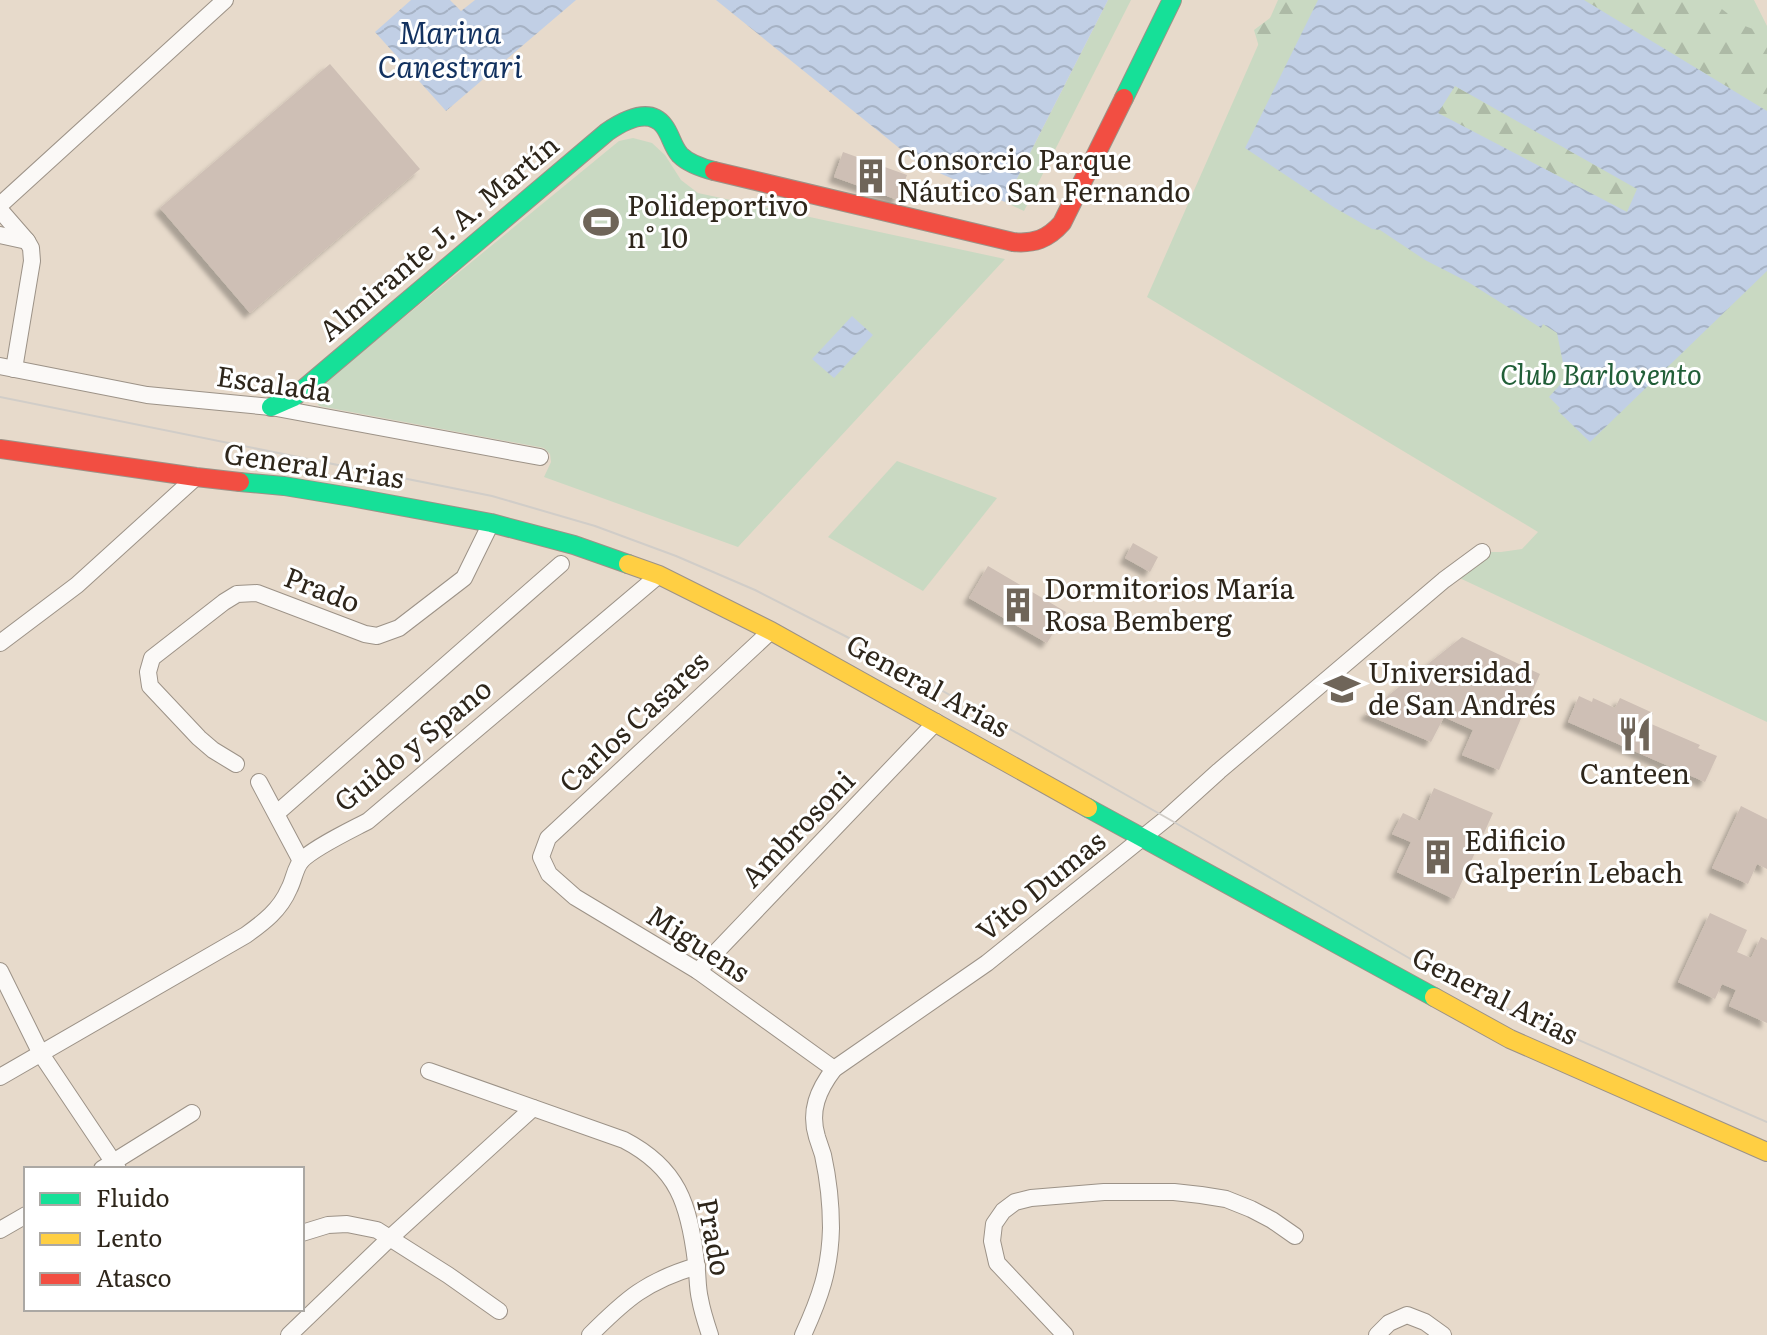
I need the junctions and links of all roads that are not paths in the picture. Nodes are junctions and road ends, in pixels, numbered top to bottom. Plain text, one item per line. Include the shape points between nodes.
1 (225, 0) edge
2 (1172, 0) edge
3 (0, 208) edge
4 (0, 235) edge
5 (27, 241) junction
6 (7, 368) edge
7 (271, 407) junction
8 (0, 449) edge
9 (540, 457) dead end
10 (196, 477) junction
11 (491, 523) junction
12 (1482, 552) dead end
13 (561, 564) dead end
14 (659, 575) junction
15 (771, 631) junction
16 (0, 643) edge
17 (936, 722) junction
18 (236, 764) dead end
19 (259, 782) dead end
20 (277, 813) junction
21 (1142, 838) junction
22 (541, 857) joint
23 (301, 861) junction
24 (0, 971) edge
25 (698, 971) junction
26 (41, 1054) junction
27 (834, 1069) junction
28 (429, 1071) dead end
29 (0, 1077) edge
30 (533, 1108) junction
31 (192, 1113) dead end
32 (1767, 1152) edge
33 (111, 1167) edge
34 (24, 1216) edge
35 (0, 1230) edge
36 (304, 1232) edge
37 (1295, 1236) dead end
38 (391, 1237) junction
39 (697, 1266) junction
40 (499, 1311) dead end
41 (289, 1335) edge
42 (590, 1335) edge
43 (710, 1335) edge
44 (803, 1335) edge
45 (1065, 1335) edge
46 (1377, 1335) edge
47 (1443, 1335) edge

1 - 3 street
2 - 7 street, Almirante J. A. Martín via 1062,223 1044,241 997,239 693,165 677,152 664,126 644,115 619,122 294,397
3 - 5 street
4 - 5 street
5 - 6 street via 32,261
6 - 7 street, Escalada via 147,395
7 - 9 street, Escalada
8 - 10 street, General Arias
10 - 11 street, General Arias via 284,486
10 - 16 street via 77,585
11 - 14 street, General Arias
11 - 18 street, Prado via 464,578 399,628 377,636 365,634 257,593 237,594 152,658 150,686 199,738
12 - 21 street, Vito Dumas
13 - 20 street
14 - 15 street, General Arias
14 - 23 street, Guido y Spano via 368,821
15 - 17 street, General Arias
15 - 22 street, Carlos Casares via 548,838
17 - 21 street, General Arias
17 - 25 street, Ambrosoni
19 - 20 street
20 - 23 street
21 - 27 street, Vito Dumas via 987,963
21 - 32 street, General Arias via 1510,1039
22 - 25 street, Miguens via 549,874 575,897
23 - 26 street via 282,902 246,935
24 - 26 street
25 - 27 street, Miguens
26 - 29 street
26 - 33 street
27 - 44 street, Vito Dumas via 813,1114 829,1199 830,1248 826,1277
28 - 30 street, Prado
30 - 38 street
30 - 39 street, Prado via 624,1140 661,1165 688,1214
31 - 33 street
34 - 35 street
36 - 38 street via 347,1224
37 - 45 street via 1226,1199 1174,1192 1104,1192 1015,1202 994,1224 997,1263
38 - 40 street
38 - 41 street
39 - 42 street via 635,1293
39 - 43 street, Prado
46 - 47 street via 1407,1315

